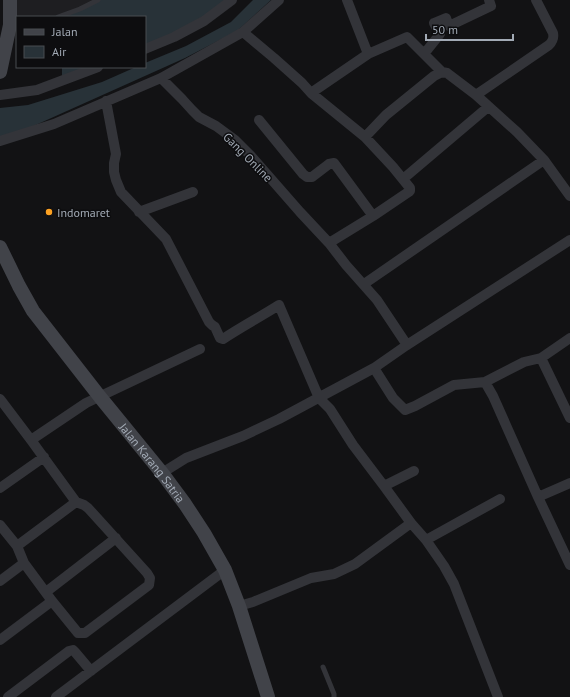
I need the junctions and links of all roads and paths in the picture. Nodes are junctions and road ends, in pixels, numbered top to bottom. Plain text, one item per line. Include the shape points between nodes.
1 (10, 0) edge
2 (98, 0) edge
3 (232, 0) edge
4 (279, 0) edge
5 (347, 0) edge
6 (489, 0) edge
7 (536, 0) edge
8 (61, 16) edge
9 (13, 26) edge
10 (243, 32) junction
11 (146, 49) edge
12 (368, 54) junction
13 (424, 54) junction
14 (95, 68) edge
15 (0, 72) edge
16 (442, 72) junction
17 (161, 78) junction
18 (311, 93) junction
19 (0, 95) edge
20 (476, 95) junction
21 (106, 101) junction
22 (488, 107) junction
23 (259, 120) dead end
24 (365, 137) junction
25 (0, 142) edge
26 (544, 160) junction
27 (403, 179) junction
28 (193, 192) dead end
29 (570, 196) edge
30 (139, 212) junction
31 (373, 216) junction
32 (570, 240) edge
33 (329, 243) junction
34 (0, 247) edge
35 (364, 284) junction
36 (570, 338) edge
37 (407, 345) junction
38 (200, 348) dead end
39 (541, 358) junction
40 (374, 368) junction
41 (485, 382) junction
42 (100, 397) junction
43 (319, 398) junction
44 (0, 400) edge
45 (567, 404) edge
46 (570, 418) edge
47 (32, 440) junction
48 (44, 457) junction
49 (414, 471) dead end
50 (162, 473) junction
51 (570, 483) edge
52 (384, 486) junction
53 (0, 488) edge
54 (538, 497) junction
55 (500, 499) dead end
56 (76, 502) junction
57 (411, 523) junction
58 (0, 525) edge
59 (116, 538) junction
60 (426, 540) junction
61 (17, 546) junction
62 (569, 559) edge
63 (24, 563) junction
64 (225, 570) junction
65 (0, 581) edge
66 (49, 597) junction
67 (239, 606) junction
68 (0, 640) edge
69 (323, 667) dead end
70 (91, 671) junction
71 (8, 697) edge
72 (56, 697) edge
73 (268, 697) edge
74 (334, 697) edge
75 (498, 697) edge

1 - 9 street
2 - 8 lane
3 - 11 street via 204,21
4 - 10 street
5 - 12 street
6 - 13 street via 491,6 449,26 446,18 434,23 440,34
7 - 20 street via 553,33 552,42
9 - 15 street
10 - 17 street
10 - 18 street
12 - 13 street via 407,37
12 - 18 street
13 - 16 street
14 - 19 street via 37,90
16 - 20 street via 452,76
16 - 24 street via 386,115
17 - 21 street
17 - 33 street, Gang Online via 206,122 235,140
18 - 24 street
20 - 22 street
21 - 25 street via 54,124
21 - 30 street via 116,154 116,180 121,192
22 - 26 street
22 - 27 street
23 - 31 street via 307,177 312,177 334,163
24 - 27 street
26 - 29 street
26 - 35 street
27 - 31 street via 410,191
28 - 30 street
30 - 43 street via 166,239 220,338 223,339 279,306
31 - 33 street
32 - 37 street
33 - 35 street, Gang Online
34 - 42 street, Jalan Karang Satria via 34,311
35 - 37 street, Gang Online
36 - 39 street
37 - 40 street
38 - 42 street
39 - 41 street via 524,362
39 - 45 street
40 - 41 street via 404,410 454,385
40 - 43 street
41 - 54 street
42 - 47 street via 86,403
42 - 50 street, Jalan Karang Satria
43 - 50 street via 243,436 186,458
43 - 52 street via 330,409
44 - 47 street
45 - 46 street
47 - 48 street
48 - 53 street
48 - 56 street
49 - 52 street
50 - 64 street, Jalan Karang Satria via 204,533
51 - 54 street
52 - 57 street
54 - 62 street
55 - 60 street
56 - 59 street via 88,508
56 - 61 street
57 - 60 street
57 - 67 street via 355,564 334,574 311,578
58 - 61 street
59 - 66 street
59 - 66 street via 147,573 150,578 149,585 86,633 78,633
60 - 75 street via 454,584
61 - 63 street
63 - 65 street
63 - 66 street
64 - 67 street, Jalan Karang Satria
64 - 70 street
66 - 68 street
67 - 73 street, Jalan Karang Satria
69 - 74 lane
70 - 71 street via 73,650
70 - 72 street

